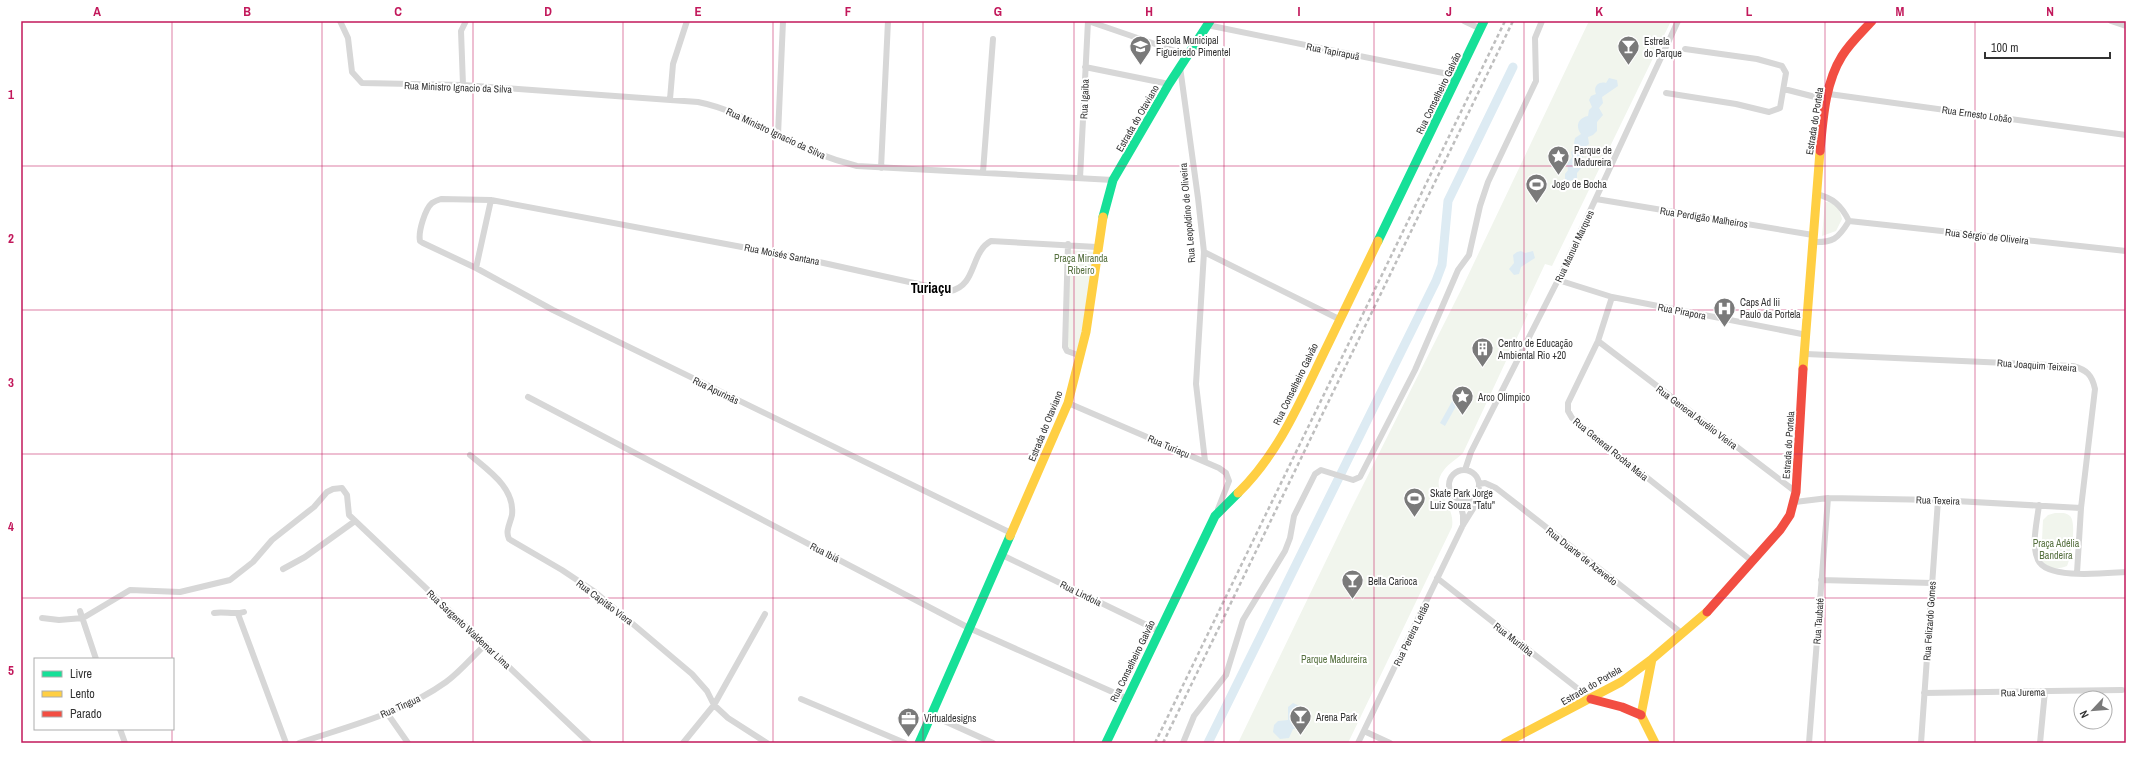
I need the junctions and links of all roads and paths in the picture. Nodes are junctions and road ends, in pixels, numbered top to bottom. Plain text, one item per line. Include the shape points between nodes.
1 (340, 21) edge
2 (466, 21) edge
3 (688, 21) edge
4 (783, 21) edge
5 (888, 21) edge
6 (1088, 21) edge
7 (1464, 21) edge
8 (1542, 21) edge
9 (1678, 21) edge
10 (1872, 21) edge
11 (2111, 21) edge
12 (1208, 23) edge
13 (1483, 25) edge
14 (2126, 26) edge
15 (993, 39) dead end
16 (1685, 49) dead end
17 (1187, 55) junction
18 (1085, 67) junction
19 (1180, 68) junction
20 (1458, 76) junction
21 (1169, 84) junction
22 (463, 86) junction
23 (1784, 89) junction
24 (1666, 93) dead end
25 (1828, 97) junction
26 (670, 99) junction
27 (778, 135) junction
28 (2126, 135) edge
29 (881, 168) junction
30 (983, 172) junction
31 (1080, 178) junction
32 (1113, 180) junction
33 (1816, 194) junction
34 (1596, 199) junction
35 (491, 200) junction
36 (1849, 221) junction
37 (1812, 238) junction
38 (423, 242) joint
39 (1068, 244) junction
40 (1097, 246) junction
41 (2126, 251) edge
42 (1204, 252) junction
43 (476, 268) junction
44 (1558, 280) junction
45 (1612, 297) junction
46 (1338, 319) junction
47 (1807, 334) junction
48 (1598, 341) junction
49 (1806, 354) junction
50 (1081, 356) junction
51 (528, 397) dead end
52 (1068, 403) junction
53 (470, 454) dead end
54 (1205, 460) junction
55 (1465, 470) junction
56 (1479, 484) junction
57 (1796, 492) junction
58 (1476, 494) junction
59 (1828, 498) junction
60 (1459, 499) junction
61 (1938, 500) junction
62 (1795, 502) junction
63 (2039, 505) junction
64 (2081, 508) junction
65 (1215, 516) junction
66 (355, 521) junction
67 (1463, 525) junction
68 (1011, 533) junction
69 (1002, 555) junction
70 (1752, 562) junction
71 (283, 569) dead end
72 (2126, 572) edge
73 (2077, 573) junction
74 (1438, 578) junction
75 (1821, 580) junction
76 (1932, 583) junction
77 (80, 611) dead end
78 (214, 613) dead end
79 (765, 614) dead end
80 (42, 618) dead end
81 (83, 618) junction
82 (969, 628) junction
83 (1159, 631) junction
84 (1683, 634) junction
85 (486, 644) junction
86 (96, 658) edge
87 (1652, 659) junction
88 (2122, 690) dead end
89 (2045, 691) junction
90 (1924, 693) junction
91 (1126, 698) junction
92 (800, 699) dead end
93 (1591, 699) junction
94 (714, 705) junction
95 (388, 713) junction
96 (931, 715) junction
97 (1642, 715) junction
98 (120, 730) edge
99 (1364, 731) junction
100 (125, 743) edge
101 (286, 743) edge
102 (299, 743) edge
103 (408, 743) edge
104 (589, 743) edge
105 (683, 743) edge
106 (767, 743) edge
107 (905, 743) edge
108 (919, 743) edge
109 (993, 743) edge
110 (1106, 743) edge
111 (1183, 743) edge
112 (1358, 743) edge
113 (1390, 743) edge
114 (1505, 743) edge
115 (1655, 743) edge
116 (1809, 743) edge
117 (1921, 743) edge
118 (2040, 743) edge

1 - 22 street, Rua Ministro Ignacio da Silva via 348,38 352,72 362,83
2 - 22 street via 461,31
3 - 26 street via 673,64
4 - 27 street
5 - 29 street
6 - 17 street
6 - 18 street, Rua Igaiba
7 - 13 street
8 - 111 street via 1535,38 1536,81 1488,182 1469,255 1458,270 1415,370 1360,477 1353,480 1321,470 1315,474 1294,516 1285,551 1268,576 1238,632 1226,675 1194,716
9 - 34 street, Rua Manuel Marques
10 - 25 main road, Estrada do Portela via 1842,55 1833,75
11 - 14 street
12 - 17 main road
12 - 20 street, Rua Tapirapuã
13 - 20 main road, Rua Conselheiro Galvão
15 - 30 street
16 - 23 street via 1757,59 1782,66 1786,73
17 - 19 main road
18 - 21 street
18 - 31 street, Rua Igaiba
19 - 21 main road, Estrada do Otaviano
19 - 42 street, Rua Leopoldino de Oliveira
20 - 46 main road, Rua Conselheiro Galvão
21 - 32 main road, Estrada do Otaviano
22 - 26 street, Rua Ministro Ignacio da Silva
23 - 24 street via 1780,108 1769,112
23 - 25 street, Rua Ernesto Lobão
25 - 28 street, Rua Ernesto Lobão
25 - 33 main road, Estrada do Portela
26 - 27 street, Rua Ministro Ignacio da Silva via 723,108
27 - 29 street, Rua Ministro Ignacio da Silva via 836,161
29 - 30 street, Rua Ministro Ignacio da Silva
30 - 31 street, Rua Ministro Ignacio da Silva
31 - 32 street, Rua Ministro Ignacio da Silva
32 - 40 main road, Estrada do Otaviano
33 - 36 street via 1834,200
33 - 37 main road, Estrada do Portela
34 - 37 street, Rua Perdigão Malheiros
34 - 44 street, Rua Manuel Marques
35 - 38 street, Rua Moisés Santana via 435,201 429,208 419,235 420,241
35 - 39 street, Rua Moisés Santana via 801,258 950,291 966,283 984,247 991,242
35 - 43 street
36 - 37 street via 1841,234 1829,242
36 - 41 street, Rua Sérgio de Oliveira
37 - 47 main road, Estrada do Portela
38 - 43 street, Rua Apurinãs
39 - 40 street, Rua Moisés Santana
39 - 50 street via 1065,347 1067,351
40 - 50 main road, Estrada do Otaviano via 1089,316
42 - 46 street
42 - 54 street, Rua Leopoldino de Oliveira via 1196,384
43 - 68 street, Rua Apurinãs via 553,310
44 - 45 street, Rua Pirapora
44 - 55 street, Rua Manuel Marques via 1471,452
45 - 47 street, Rua Pirapora
45 - 48 street, Rua General Rocha Maia
46 - 65 main road, Rua Conselheiro Galvão via 1295,412 1271,456 1254,478
47 - 49 main road, Estrada do Portela
48 - 57 street, Rua General Aurélio Vieira
48 - 70 street, Rua General Rocha Maia via 1568,403 1568,411 1572,418
49 - 57 main road, Estrada do Portela
49 - 64 street, Rua Joaquim Teixeira via 2073,366 2088,371 2095,389
50 - 52 main road, Estrada do Otaviano
51 - 82 street, Rua Ibiá
52 - 54 street, Rua Turiaçu
52 - 68 main road, Estrada do Otaviano
53 - 94 street, Rua Capitão Viera via 509,493 513,504 507,532 509,539 595,592 692,674 707,691
54 - 65 street, Rua Turiaçu via 1228,476 1228,487
55 - 56 street via 1473,473
55 - 60 street via 1456,472 1450,479 1452,493
56 - 58 street
56 - 84 street, Rua Duarte de Azevedo via 1496,488
57 - 62 main road, Estrada do Portela
58 - 60 street via 1468,499
58 - 67 street, Rua Pereira Leitão via 1473,509
59 - 61 street, Rua Texeira
59 - 62 street, Rua Texeira
59 - 75 street, Rua Taubaté
60 - 67 street
61 - 63 street, Rua Texeira
61 - 76 street, Rua Felizardo Gomes
62 - 70 main road, Estrada do Portela via 1780,530
63 - 64 street, Rua Texeira
63 - 73 street via 2036,538 2038,560 2047,570
64 - 73 street, Rua Joaquim Teixeira
65 - 83 main road, Rua Conselheiro Galvão
66 - 71 street via 305,557
66 - 81 street, Rua Sargento Waldemar Lima via 349,515 346,493 342,488 332,489 230,580 180,592 130,590
66 - 85 street, Rua Sargento Waldemar Lima
67 - 74 street, Rua Pereira Leitão
68 - 69 main road, Estrada do Otaviano
69 - 82 main road, Estrada do Otaviano
69 - 83 street, Rua Lindoia
70 - 84 main road, Estrada do Portela via 1706,614
72 - 73 street
74 - 93 street, Rua Muritiba
74 - 99 street, Rua Pereira Leitão
75 - 76 street
75 - 116 street, Rua Taubaté
76 - 90 street, Rua Felizardo Gomes
77 - 81 street
78 - 101 street via 241,613
79 - 94 street
80 - 81 street
81 - 86 street
82 - 91 street, Rua Ibiá
82 - 96 main road, Estrada do Otaviano
83 - 91 main road, Rua Conselheiro Galvão
84 - 87 main road, Estrada do Portela
85 - 95 street, Rua Tingua via 448,681
85 - 104 street, Rua Sargento Waldemar Lima
87 - 93 main road, Estrada do Portela via 1621,682
87 - 97 main road via 1643,695
88 - 89 street, Rua Jurema
89 - 90 street, Rua Jurema
89 - 118 street
90 - 117 street, Rua Felizardo Gomes
91 - 110 main road, Rua Conselheiro Galvão
92 - 107 street
93 - 97 main road
93 - 114 main road, Estrada do Portela
94 - 105 street
94 - 106 street, Rua Capitão Viera via 728,718
95 - 102 street, Rua Tingua
95 - 103 street
96 - 108 main road, Estrada do Otaviano
96 - 109 street
97 - 115 main road
98 - 100 street
99 - 112 street, Rua Pereira Leitão
99 - 113 street

